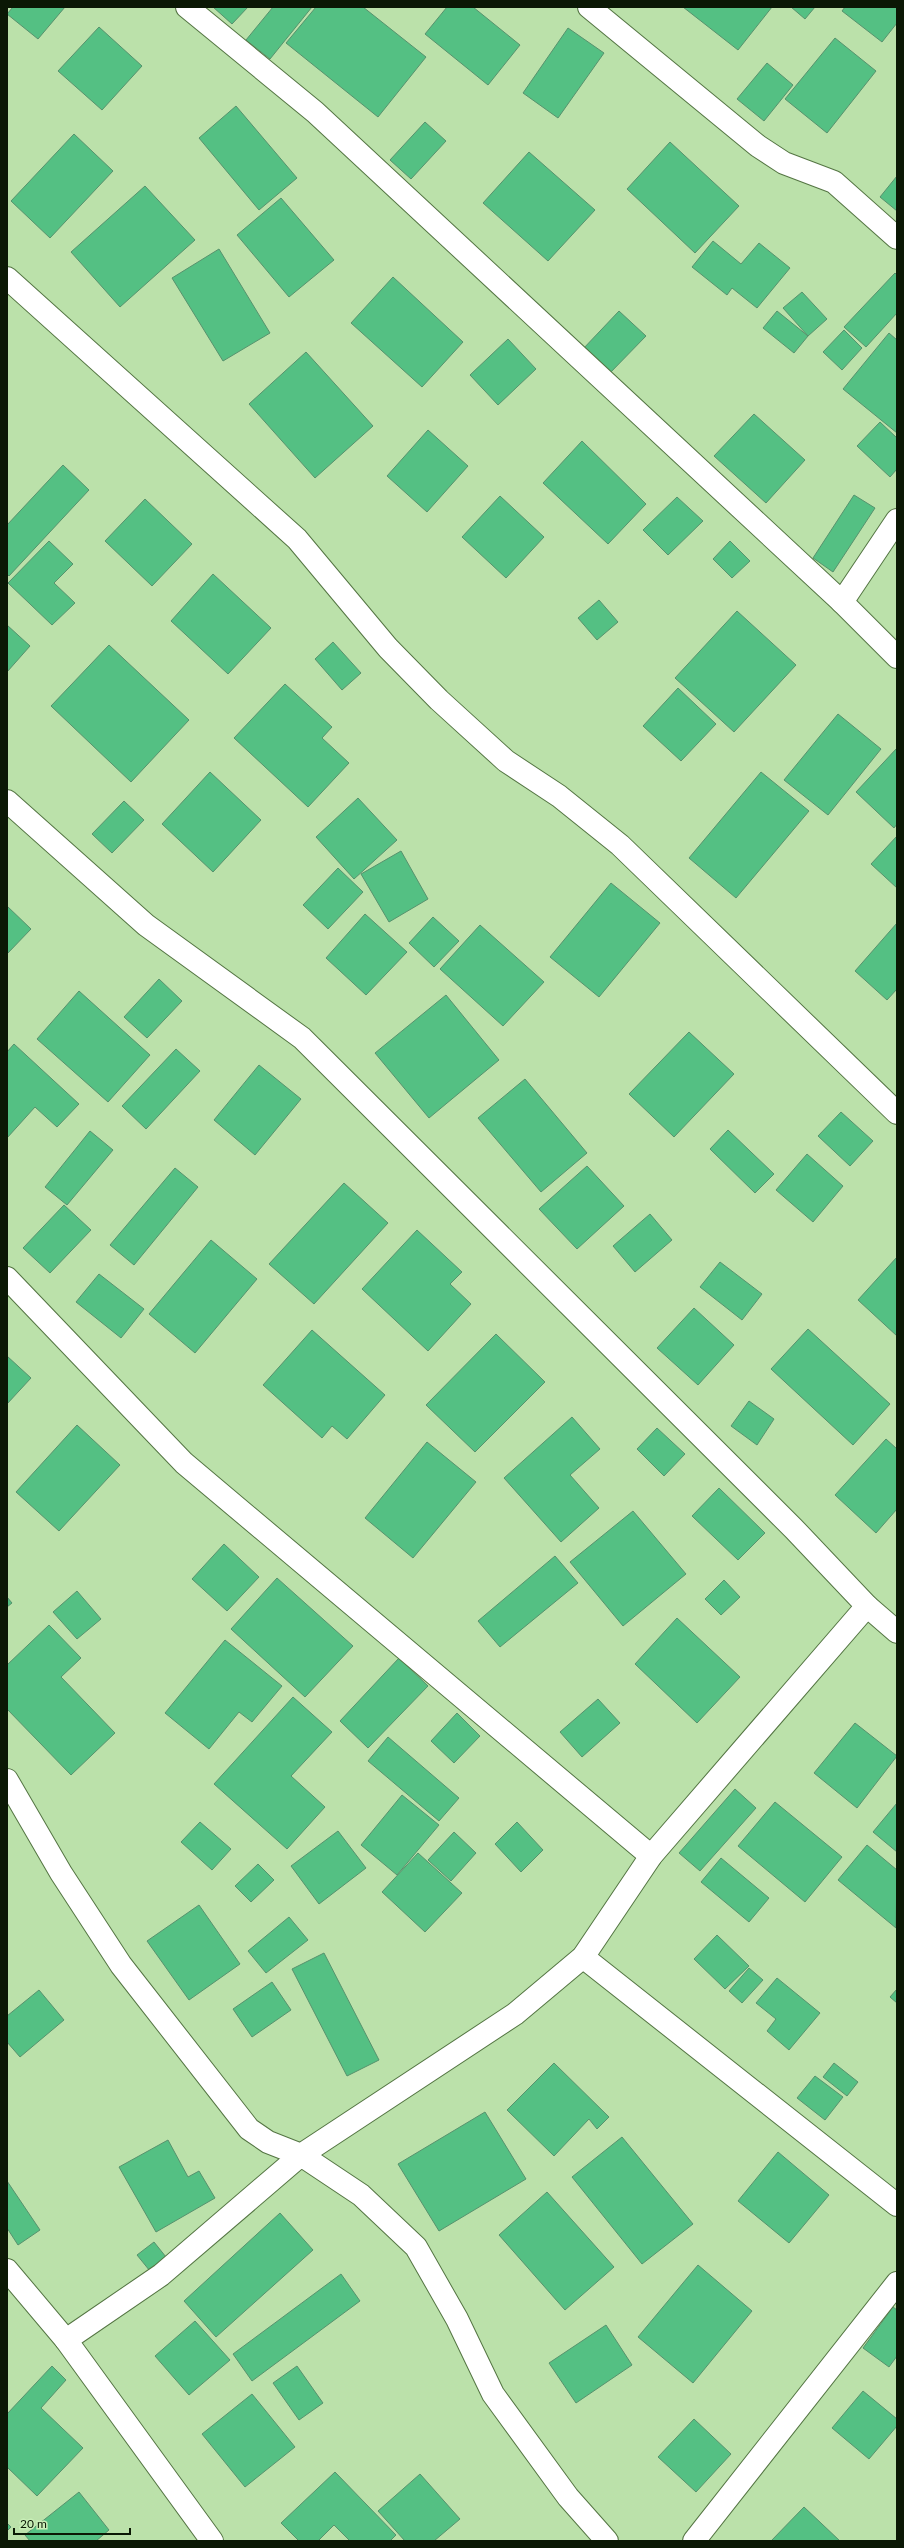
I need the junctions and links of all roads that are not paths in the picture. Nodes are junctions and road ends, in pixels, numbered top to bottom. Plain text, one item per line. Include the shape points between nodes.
1 (187, 7) edge
2 (589, 7) edge
3 (897, 238) edge
4 (7, 278) edge
5 (897, 520) edge
6 (842, 602) junction
7 (897, 657) edge
8 (7, 801) edge
9 (897, 1113) edge
10 (7, 1278) edge
11 (867, 1606) junction
12 (897, 1632) edge
13 (7, 1780) edge
14 (651, 1856) junction
15 (583, 1957) junction
16 (301, 2155) junction
17 (897, 2205) edge
18 (7, 2270) edge
19 (897, 2282) edge
20 (66, 2340) junction
21 (212, 2541) edge
22 (607, 2541) edge
23 (694, 2541) edge

1 - 6 street via 315,112
2 - 3 street via 758,146 784,163 834,182
4 - 9 street via 297,539 388,648 439,700 506,760 559,796 620,845
5 - 6 street
6 - 7 street
8 - 11 street via 146,925 302,1038 794,1529
10 - 14 street via 184,1463
11 - 12 street
11 - 14 street
13 - 16 street via 61,1873 121,1965 249,2129 268,2142
14 - 15 street
15 - 16 street via 515,2014
15 - 17 street
16 - 20 street via 161,2275
16 - 22 street via 361,2195 416,2247 457,2319 493,2394 568,2497
18 - 20 street
19 - 23 street
20 - 21 street

